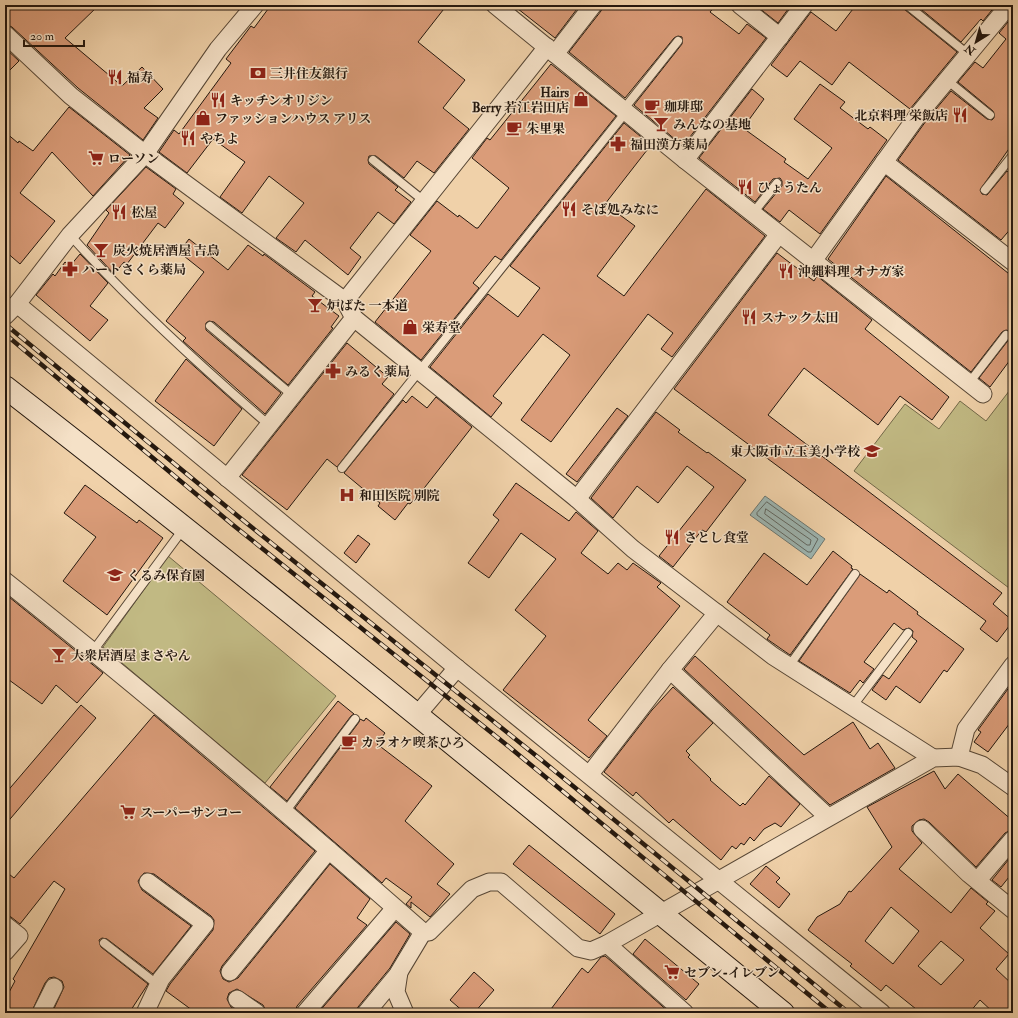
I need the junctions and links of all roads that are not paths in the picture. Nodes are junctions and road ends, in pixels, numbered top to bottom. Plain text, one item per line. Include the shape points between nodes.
1 (255, 5) edge
2 (495, 5) edge
3 (593, 5) edge
4 (740, 5) edge
5 (804, 5) edge
6 (907, 5) edge
7 (1009, 5) edge
8 (5, 34) edge
9 (780, 37) junction
10 (678, 41) dead end
11 (551, 50) junction
12 (970, 55) junction
13 (948, 81) junction
14 (624, 111) junction
15 (990, 115) dead end
16 (145, 154) junction
17 (1013, 155) edge
18 (373, 160) dead end
19 (685, 160) junction
20 (884, 162) junction
21 (777, 183) dead end
22 (985, 190) dead end
23 (424, 201) junction
24 (752, 213) junction
25 (779, 234) junction
26 (70, 236) junction
27 (813, 261) junction
28 (1013, 262) edge
29 (345, 301) junction
30 (11, 310) edge
31 (354, 318) junction
32 (210, 326) dead end
33 (1006, 335) dead end
34 (421, 372) junction
35 (969, 383) junction
36 (5, 387) edge
37 (982, 394) dead end
38 (292, 395) junction
39 (269, 425) junction
40 (342, 468) dead end
41 (228, 478) junction
42 (577, 499) junction
43 (184, 528) junction
44 (855, 574) dead end
45 (5, 581) edge
46 (717, 613) junction
47 (908, 633) dead end
48 (92, 651) junction
49 (1013, 665) edge
50 (789, 666) junction
51 (457, 668) junction
52 (670, 670) junction
53 (852, 708) junction
54 (417, 715) junction
55 (355, 719) dead end
56 (959, 757) junction
57 (932, 758) junction
58 (590, 774) junction
59 (1013, 787) edge
60 (285, 812) junction
61 (828, 817) junction
62 (922, 829) dead end
63 (1013, 838) edge
64 (329, 850) junction
65 (978, 880) junction
66 (720, 881) junction
67 (148, 882) dead end
68 (395, 908) junction
69 (1013, 910) edge
70 (662, 914) junction
71 (5, 924) edge
72 (423, 932) junction
73 (104, 943) dead end
74 (607, 944) junction
75 (5, 952) edge
76 (230, 972) dead end
77 (399, 972) junction
78 (158, 985) junction
79 (54, 987) dead end
80 (236, 999) dead end
81 (41, 1013) edge
82 (145, 1013) edge
83 (257, 1013) edge
84 (305, 1013) edge
85 (366, 1013) edge
86 (405, 1013) edge
87 (685, 1013) edge
88 (783, 1013) edge
89 (882, 1013) edge

1 - 16 street via 218,49
2 - 11 street
3 - 11 street
4 - 9 street
5 - 9 street
6 - 12 lane
7 - 12 street
8 - 16 street via 71,96
9 - 19 street
10 - 14 lane
11 - 14 street
11 - 23 street
12 - 13 street
13 - 15 lane
13 - 20 street via 918,115
14 - 19 street
14 - 34 lane
16 - 26 street
16 - 29 street
17 - 22 lane
18 - 23 lane
19 - 24 street
20 - 27 street
20 - 28 street
21 - 24 lane
23 - 29 street
24 - 25 street
25 - 27 street
25 - 42 street
26 - 30 street
26 - 39 lane via 188,355
27 - 35 street
29 - 31 street
30 - 41 street
31 - 34 street
31 - 38 street
32 - 38 lane
33 - 35 lane
34 - 40 lane
34 - 42 street
35 - 37 street
36 - 43 street
38 - 39 street
39 - 41 street
41 - 51 street
42 - 46 street via 633,549
43 - 48 lane
43 - 54 street
44 - 50 lane
45 - 48 street
46 - 50 street
46 - 52 street
47 - 53 lane
48 - 60 street
49 - 56 street via 966,729
50 - 53 street
51 - 54 street
51 - 58 street
52 - 58 street
52 - 61 street
53 - 57 street
54 - 70 street
55 - 60 lane
56 - 57 street
56 - 59 street via 982,766
57 - 61 street
58 - 66 street
60 - 64 street
61 - 66 street
62 - 65 street
63 - 65 street
64 - 68 street
64 - 76 street
65 - 69 street
66 - 70 street
66 - 89 street
67 - 78 street via 204,924
68 - 72 street
68 - 84 street
70 - 74 street
70 - 88 street
71 - 75 street via 18,936
72 - 74 street via 429,932 472,889 489,882 501,882 578,948 591,951
72 - 77 street
73 - 78 lane
74 - 87 street
77 - 85 street
77 - 86 street via 396,992
78 - 82 street
79 - 81 street
80 - 83 street

